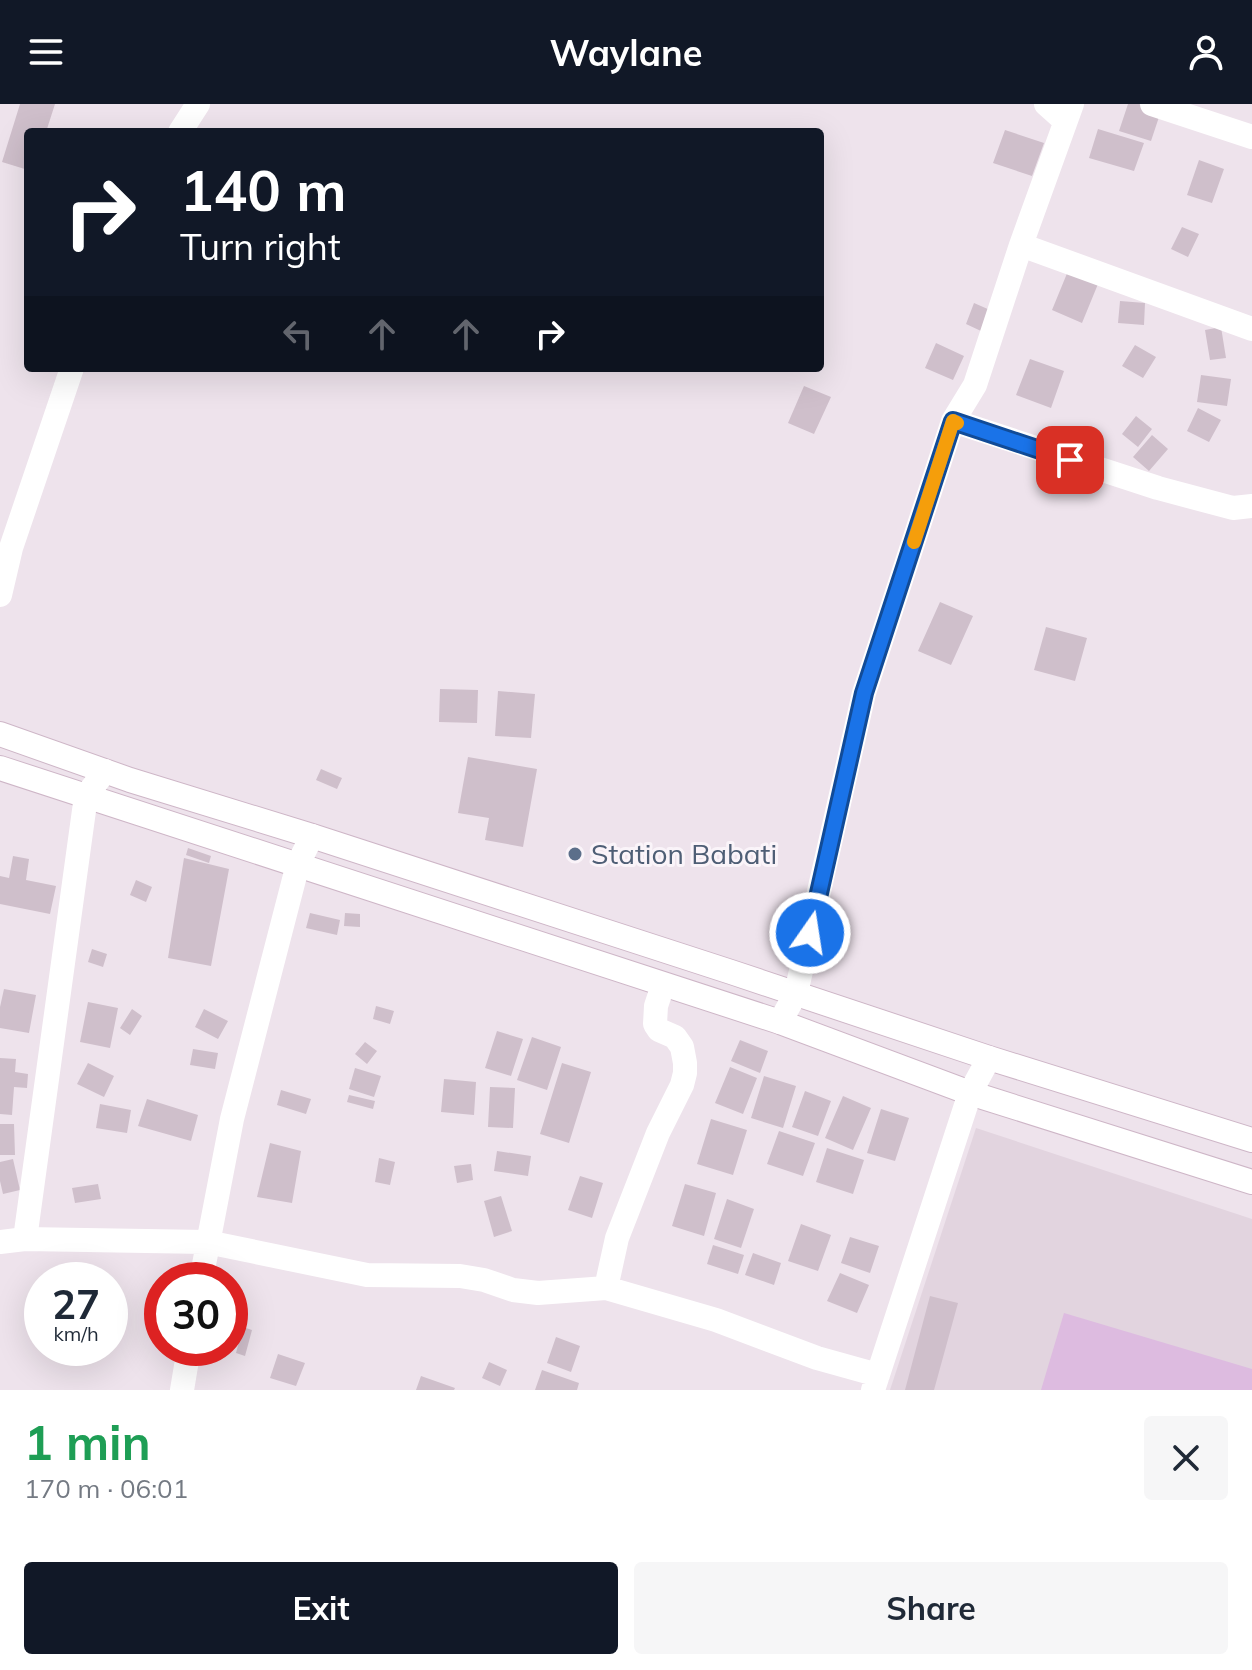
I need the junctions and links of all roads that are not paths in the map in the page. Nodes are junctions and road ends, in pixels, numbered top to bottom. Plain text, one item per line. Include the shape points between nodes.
1 (198, 104) edge
2 (1046, 104) edge
3 (1152, 104) edge
4 (1069, 112) edge
5 (183, 128) edge
6 (1252, 137) edge
7 (1021, 245) junction
8 (1252, 329) edge
9 (70, 372) edge
10 (953, 421) junction
11 (1252, 506) edge
12 (6, 537) edge
13 (0, 595) edge
14 (0, 734) edge
15 (0, 768) edge
16 (105, 771) junction
17 (86, 796) junction
18 (312, 836) junction
19 (298, 864) junction
20 (663, 985) junction
21 (796, 993) junction
22 (780, 1022) junction
23 (989, 1058) junction
24 (970, 1093) junction
25 (1252, 1140) edge
26 (1252, 1182) edge
27 (25, 1239) junction
28 (0, 1242) edge
29 (207, 1242) junction
30 (204, 1262) edge
31 (606, 1288) junction
32 (187, 1366) edge
33 (876, 1383) edge
34 (184, 1390) edge

1 - 5 street
2 - 4 street
3 - 6 street
4 - 7 street
7 - 8 street
7 - 10 street via 975,385
9 - 12 street
10 - 11 street via 1158,488 1233,508
10 - 21 street via 864,693
12 - 13 street
14 - 16 street
15 - 17 street
16 - 17 street
16 - 18 street
17 - 19 street
17 - 27 street
18 - 19 street
18 - 21 street
19 - 20 street
19 - 29 street via 232,1119
20 - 22 street
20 - 31 street via 655,1024 682,1047 685,1073 617,1238
21 - 22 street
21 - 23 street
22 - 24 street
23 - 24 street
23 - 25 street
24 - 26 street
24 - 33 street
27 - 28 street
27 - 29 street
29 - 30 street
29 - 31 street via 367,1275 460,1276 538,1293
31 - 33 street via 716,1320
32 - 34 street

